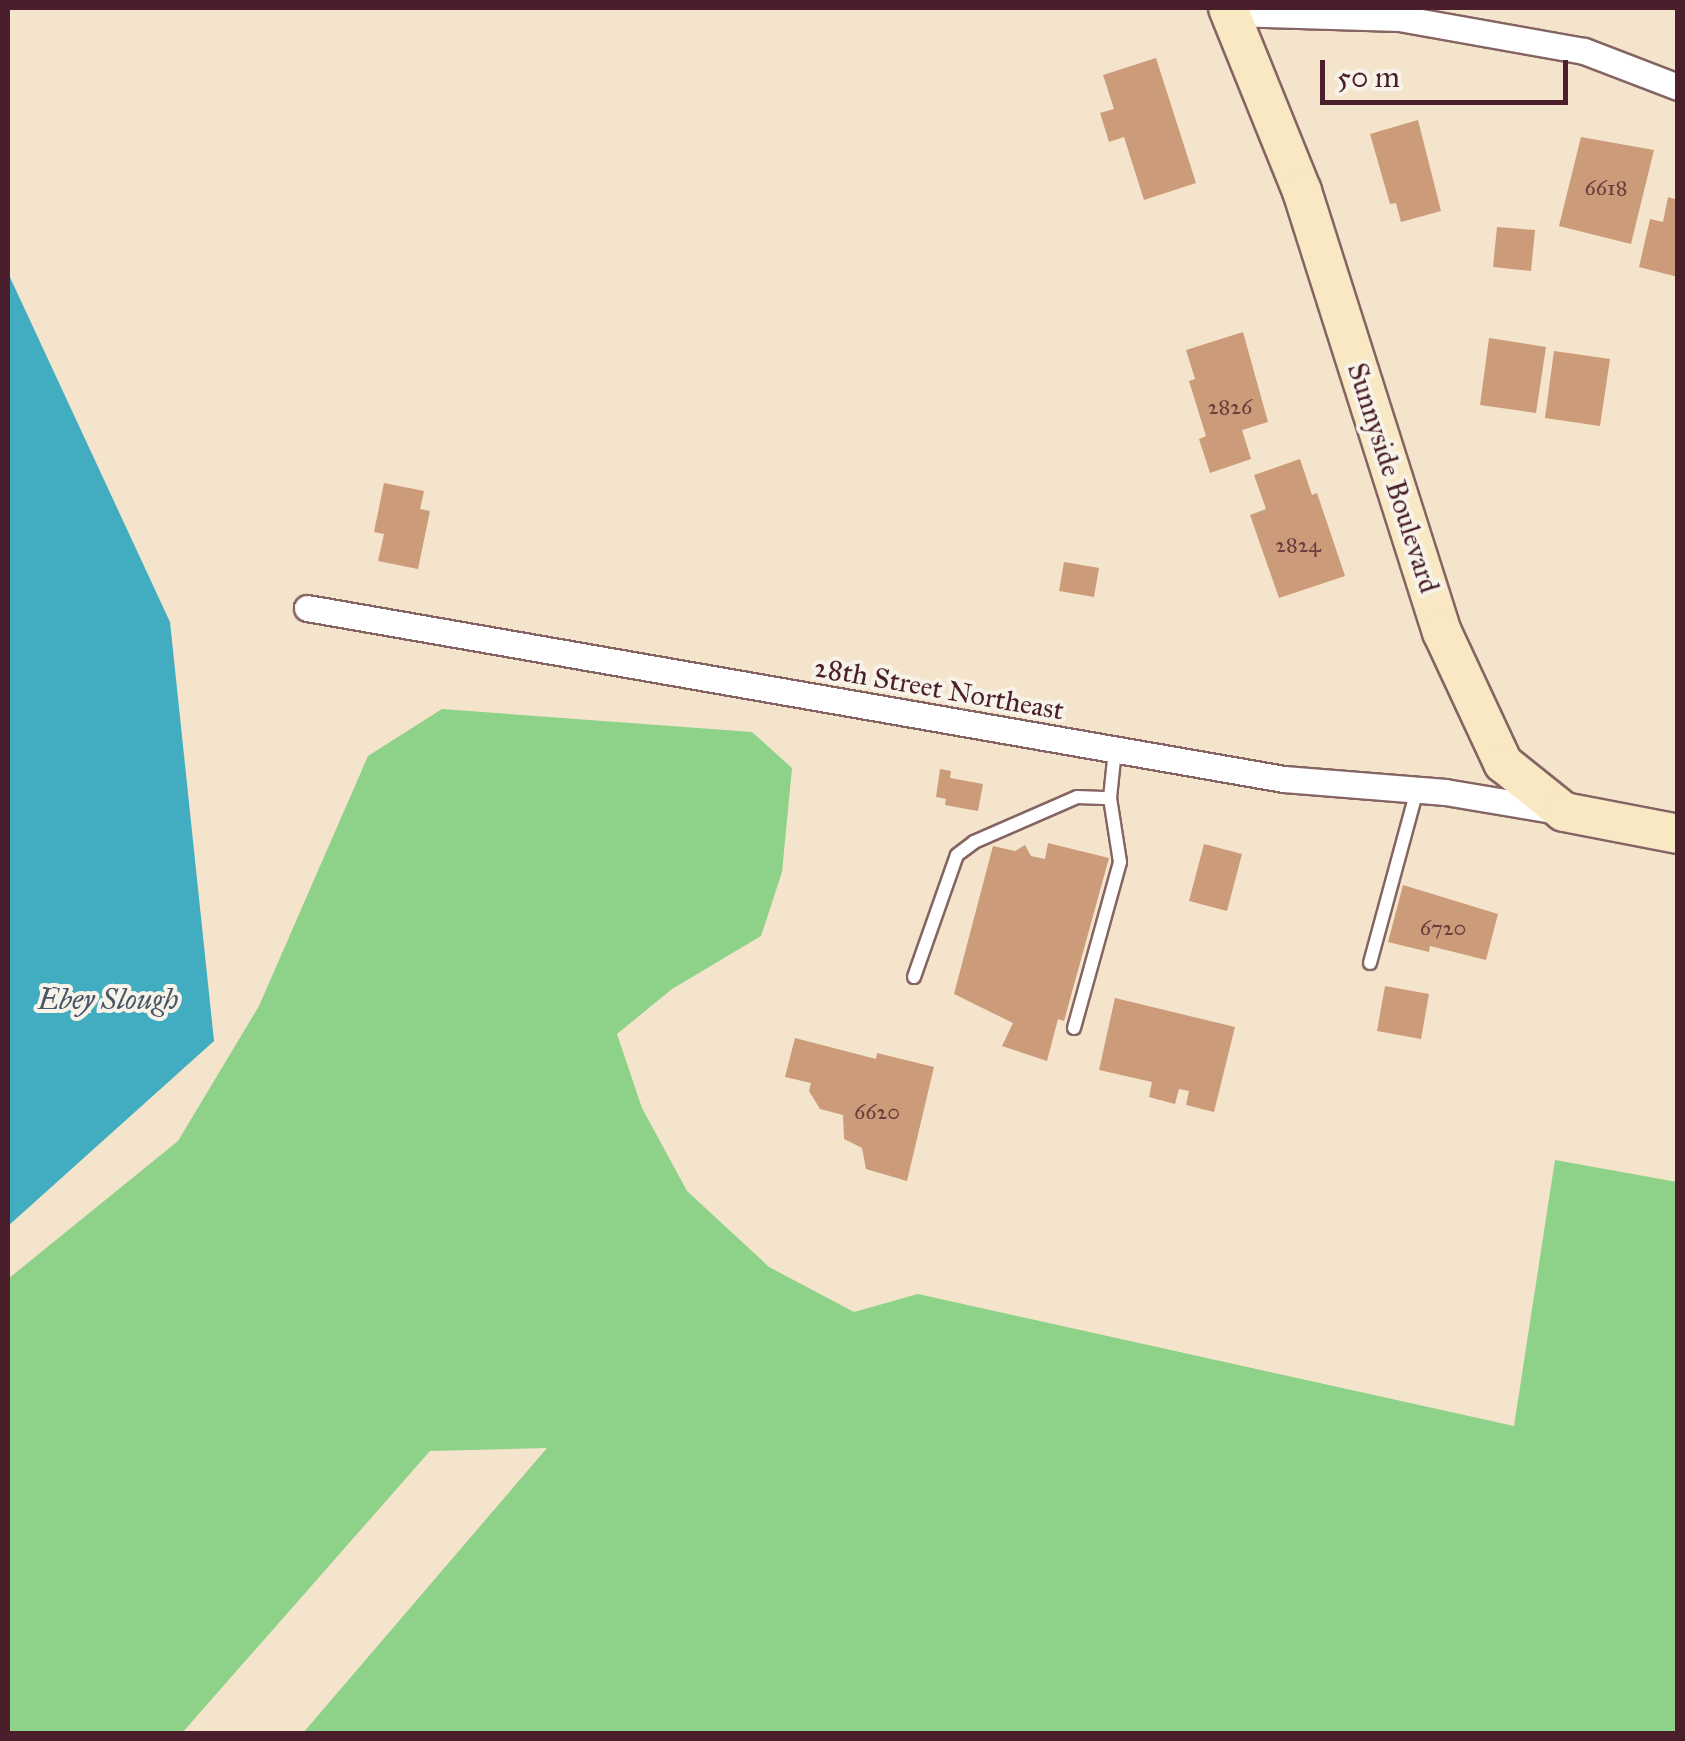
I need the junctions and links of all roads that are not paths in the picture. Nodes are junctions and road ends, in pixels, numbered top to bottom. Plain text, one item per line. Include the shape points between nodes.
1 (1230, 10) edge
2 (1678, 87) edge
3 (307, 608) dead end
4 (1115, 750) junction
5 (1417, 790) junction
6 (1110, 798) junction
7 (1564, 812) junction
8 (1678, 834) edge
9 (1370, 963) dead end
10 (914, 977) dead end
11 (1074, 1028) dead end

1 - 2 street via 1399,18 1584,51
1 - 7 street, Sunnyside Boulevard via 1302,191 1442,632 1503,763
3 - 4 street, 28th Street Northeast
4 - 5 street, 28th Street Northeast via 1284,779
4 - 6 lane
5 - 7 street, 28th Street Northeast
5 - 9 lane
6 - 10 lane via 1077,797 957,855
6 - 11 lane via 1120,862
7 - 8 street, Sunnyside Boulevard

